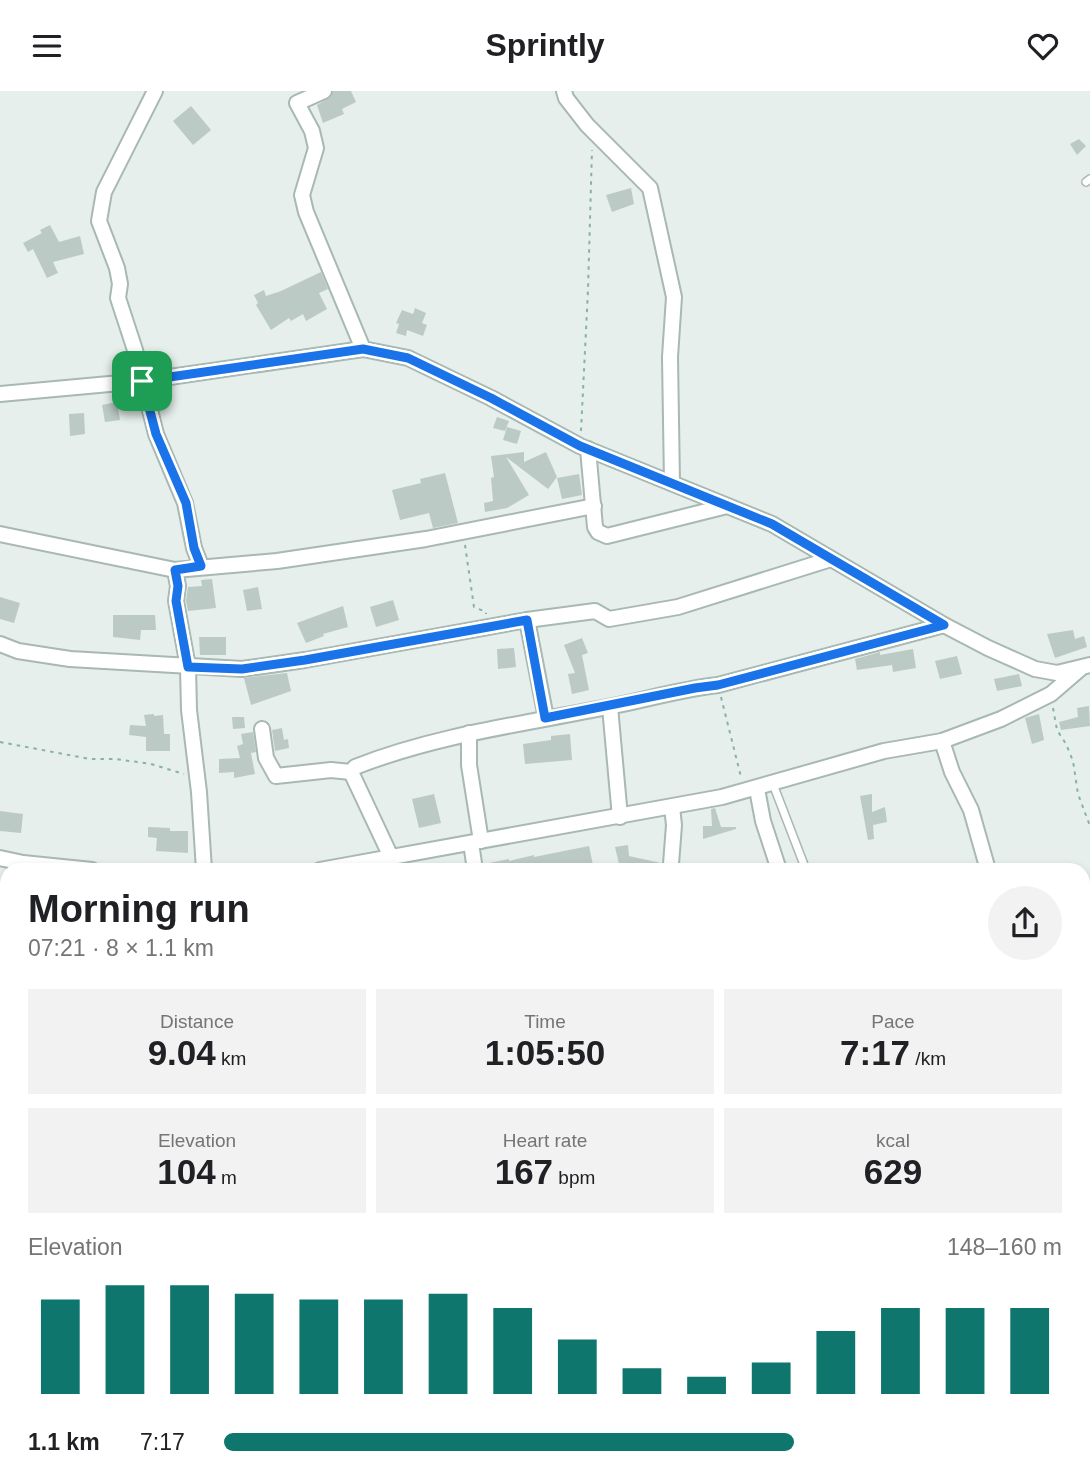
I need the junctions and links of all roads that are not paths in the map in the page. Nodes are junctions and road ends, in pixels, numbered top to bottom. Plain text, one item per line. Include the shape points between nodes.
1 (155, 91) edge
2 (324, 91) edge
3 (564, 91) edge
4 (363, 349) junction
5 (142, 381) junction
6 (0, 394) edge
7 (584, 448) junction
8 (672, 483) junction
9 (594, 506) junction
10 (727, 506) junction
11 (0, 534) edge
12 (831, 558) junction
13 (201, 566) junction
14 (175, 570) junction
15 (527, 620) junction
16 (944, 625) junction
17 (0, 644) edge
18 (1086, 666) edge
19 (188, 667) junction
20 (610, 707) junction
21 (545, 718) junction
22 (261, 729) dead end
23 (469, 733) junction
24 (942, 741) junction
25 (351, 772) junction
26 (773, 784) junction
27 (751, 790) junction
28 (672, 807) junction
29 (620, 817) junction
30 (476, 842) junction
31 (391, 857) junction
32 (0, 858) edge
33 (23, 863) edge
34 (204, 863) edge
35 (358, 863) edge
36 (475, 863) edge
37 (671, 863) edge
38 (777, 863) edge
39 (803, 863) edge
40 (986, 863) edge

1 - 5 street via 104,193 99,221 117,268 118,298
2 - 4 street via 297,103 316,148 302,195
3 - 8 street via 592,130 650,188 653,198 674,297
4 - 5 street
4 - 7 street via 408,358
5 - 6 street
5 - 13 street via 156,434 186,503
7 - 8 street
7 - 9 street
8 - 10 street
9 - 10 street via 595,527 607,536
9 - 13 street via 426,539 276,561
10 - 12 street via 772,524
11 - 14 street
12 - 15 street via 678,607 609,619 596,611
12 - 16 street
13 - 14 street
14 - 19 street
15 - 19 street via 242,669
15 - 21 street
16 - 18 street via 1035,669 1057,673
16 - 20 street via 718,685
17 - 19 street via 70,659
18 - 24 street via 1051,694
19 - 34 street
20 - 21 street
20 - 29 street
21 - 23 street
22 - 25 street via 266,758 276,776
23 - 25 street via 397,750
23 - 30 street
24 - 26 street via 884,751
24 - 40 street via 971,810
25 - 31 street
26 - 27 street
26 - 39 lane
27 - 28 street
27 - 38 street
28 - 29 street
28 - 37 street
29 - 30 street
30 - 31 street
30 - 36 street
31 - 35 street
32 - 33 street

